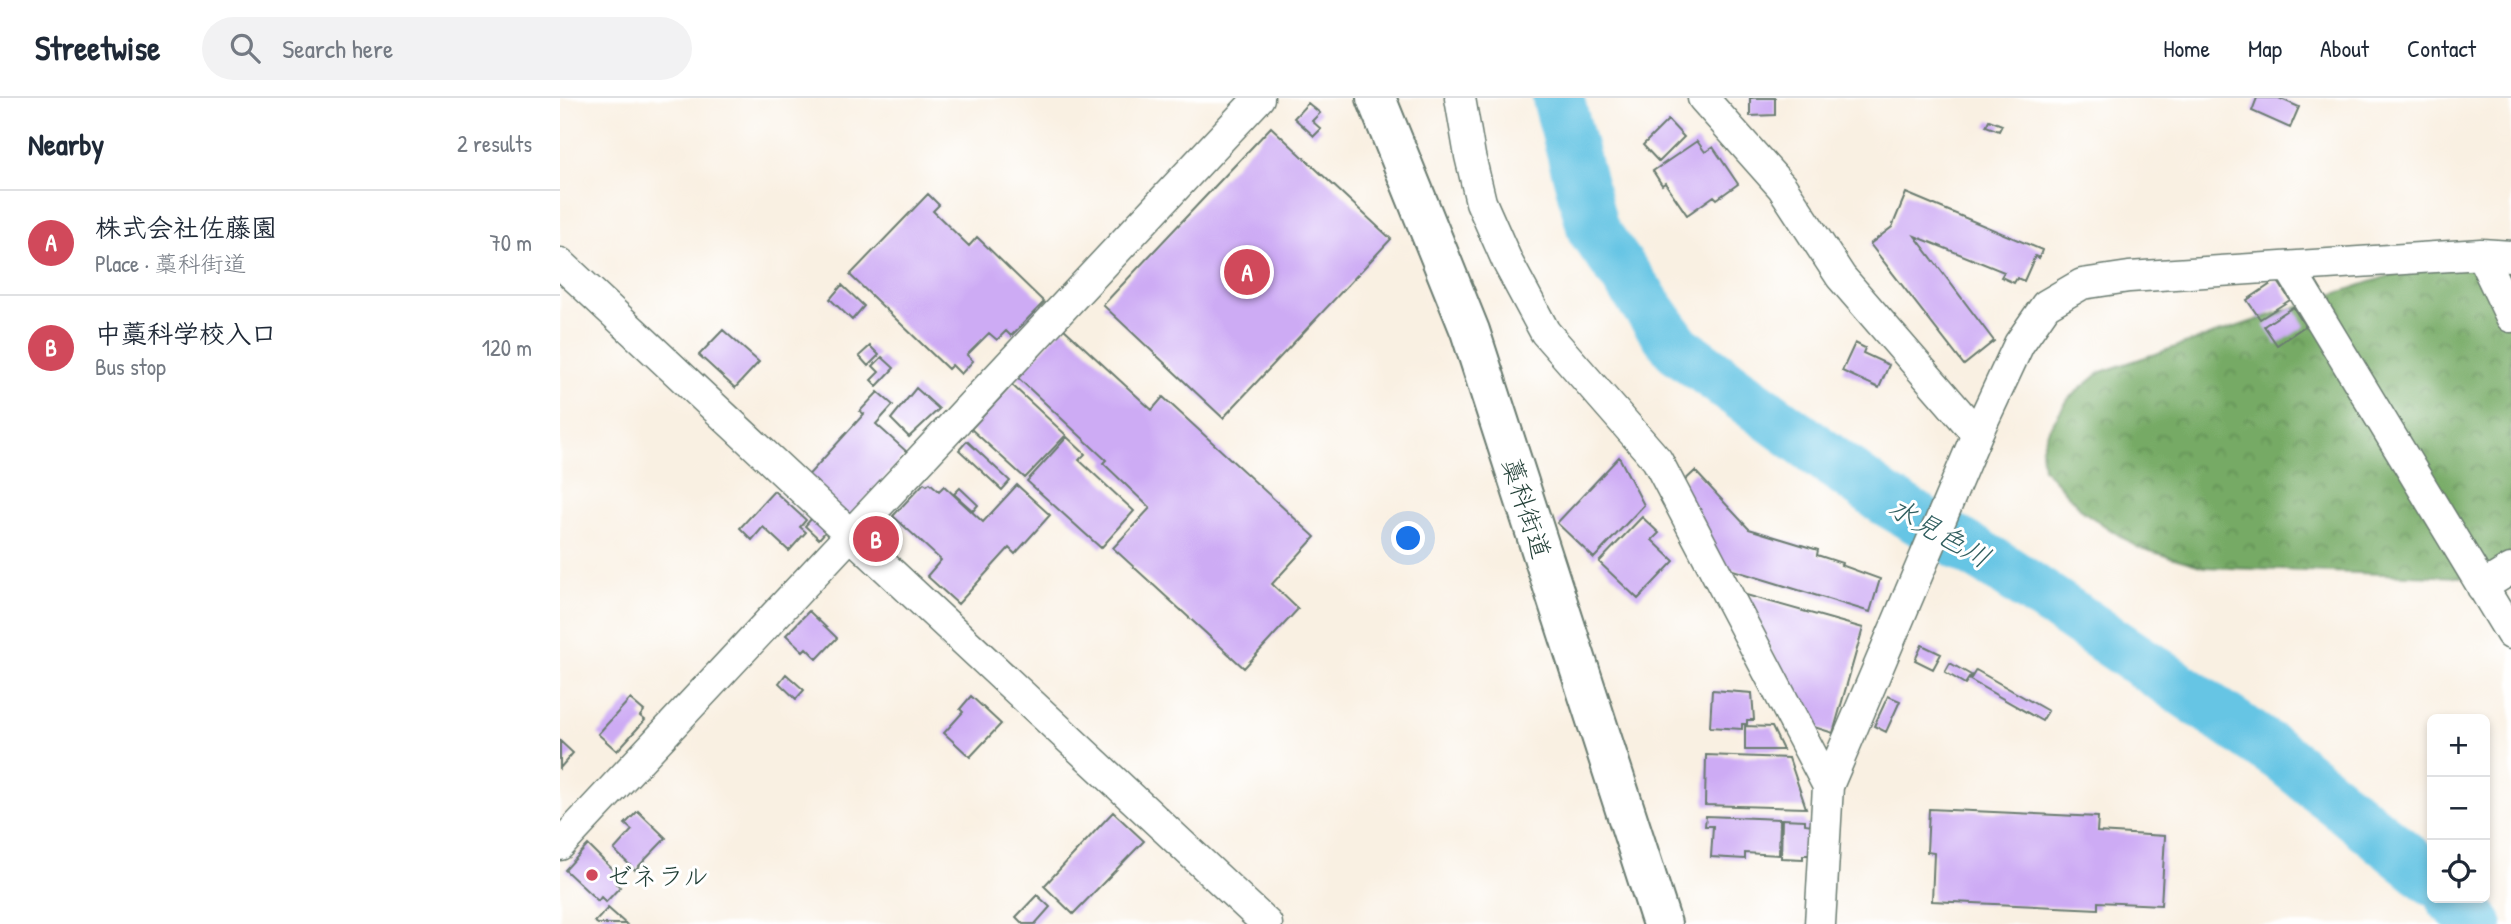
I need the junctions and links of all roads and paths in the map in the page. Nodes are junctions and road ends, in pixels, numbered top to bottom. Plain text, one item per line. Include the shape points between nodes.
1 (1376, 98) edge
2 (1460, 98) edge
3 (1703, 98) edge
4 (1246, 102) edge
5 (2482, 254) junction
6 (2511, 256) edge
7 (560, 263) edge
8 (2290, 267) junction
9 (2511, 317) edge
10 (1977, 434) junction
11 (848, 534) junction
12 (2511, 569) edge
13 (2482, 587) junction
14 (2511, 634) edge
15 (1828, 786) junction
16 (560, 845) edge
17 (1267, 924) edge
18 (1662, 924) edge
19 (1820, 924) edge

1 - 18 highway, 藁科街道 via 1470,331
2 - 15 street via 1481,202 1508,263 1545,332 1657,460
3 - 10 street via 1782,187 1841,276
4 - 11 street
5 - 6 street
5 - 8 street
5 - 9 street
7 - 11 street
8 - 10 street via 2082,284 2046,305 2039,315 2019,344
8 - 13 street
10 - 15 street
11 - 16 street
11 - 17 street
12 - 13 street
13 - 14 street
15 - 19 street

